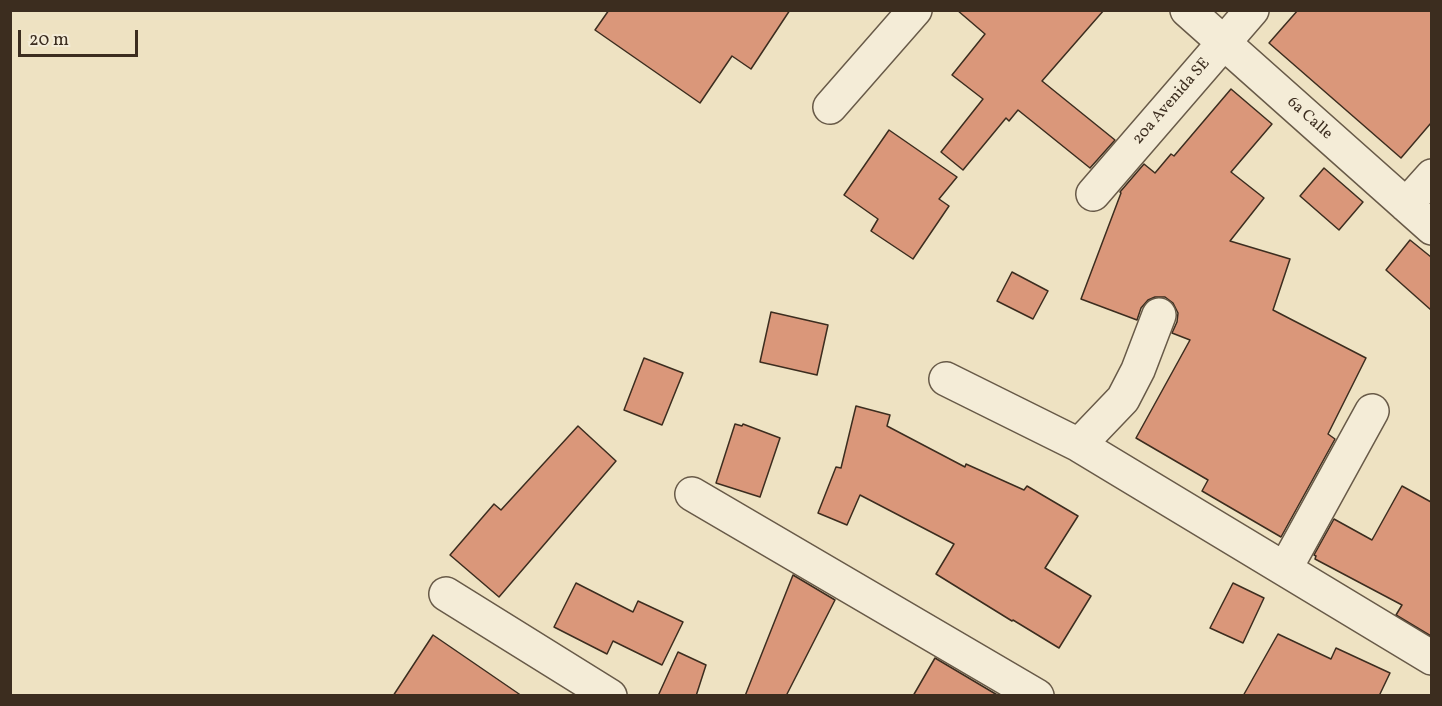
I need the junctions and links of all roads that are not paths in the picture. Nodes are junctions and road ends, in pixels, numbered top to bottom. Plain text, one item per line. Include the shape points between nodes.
1 (915, 10) edge
2 (1187, 10) edge
3 (1252, 10) edge
4 (1224, 43) junction
5 (830, 107) dead end
6 (1431, 176) edge
7 (1093, 194) dead end
8 (1406, 206) junction
9 (1431, 228) edge
10 (1159, 315) dead end
11 (946, 379) dead end
12 (1372, 411) dead end
13 (1078, 445) junction
14 (692, 494) dead end
15 (1285, 569) junction
16 (446, 594) dead end
17 (1431, 658) edge
18 (610, 696) edge
19 (1037, 696) edge

1 - 5 street
2 - 4 street, 6a Calle
3 - 4 street, 20a Avenida SE
4 - 7 street, 20a Avenida SE
4 - 8 street, 6a Calle
6 - 8 street
8 - 9 street, 6a Calle
10 - 13 street via 1123,399
11 - 13 street
12 - 15 street
13 - 15 street
14 - 19 street
15 - 17 street
16 - 18 street

